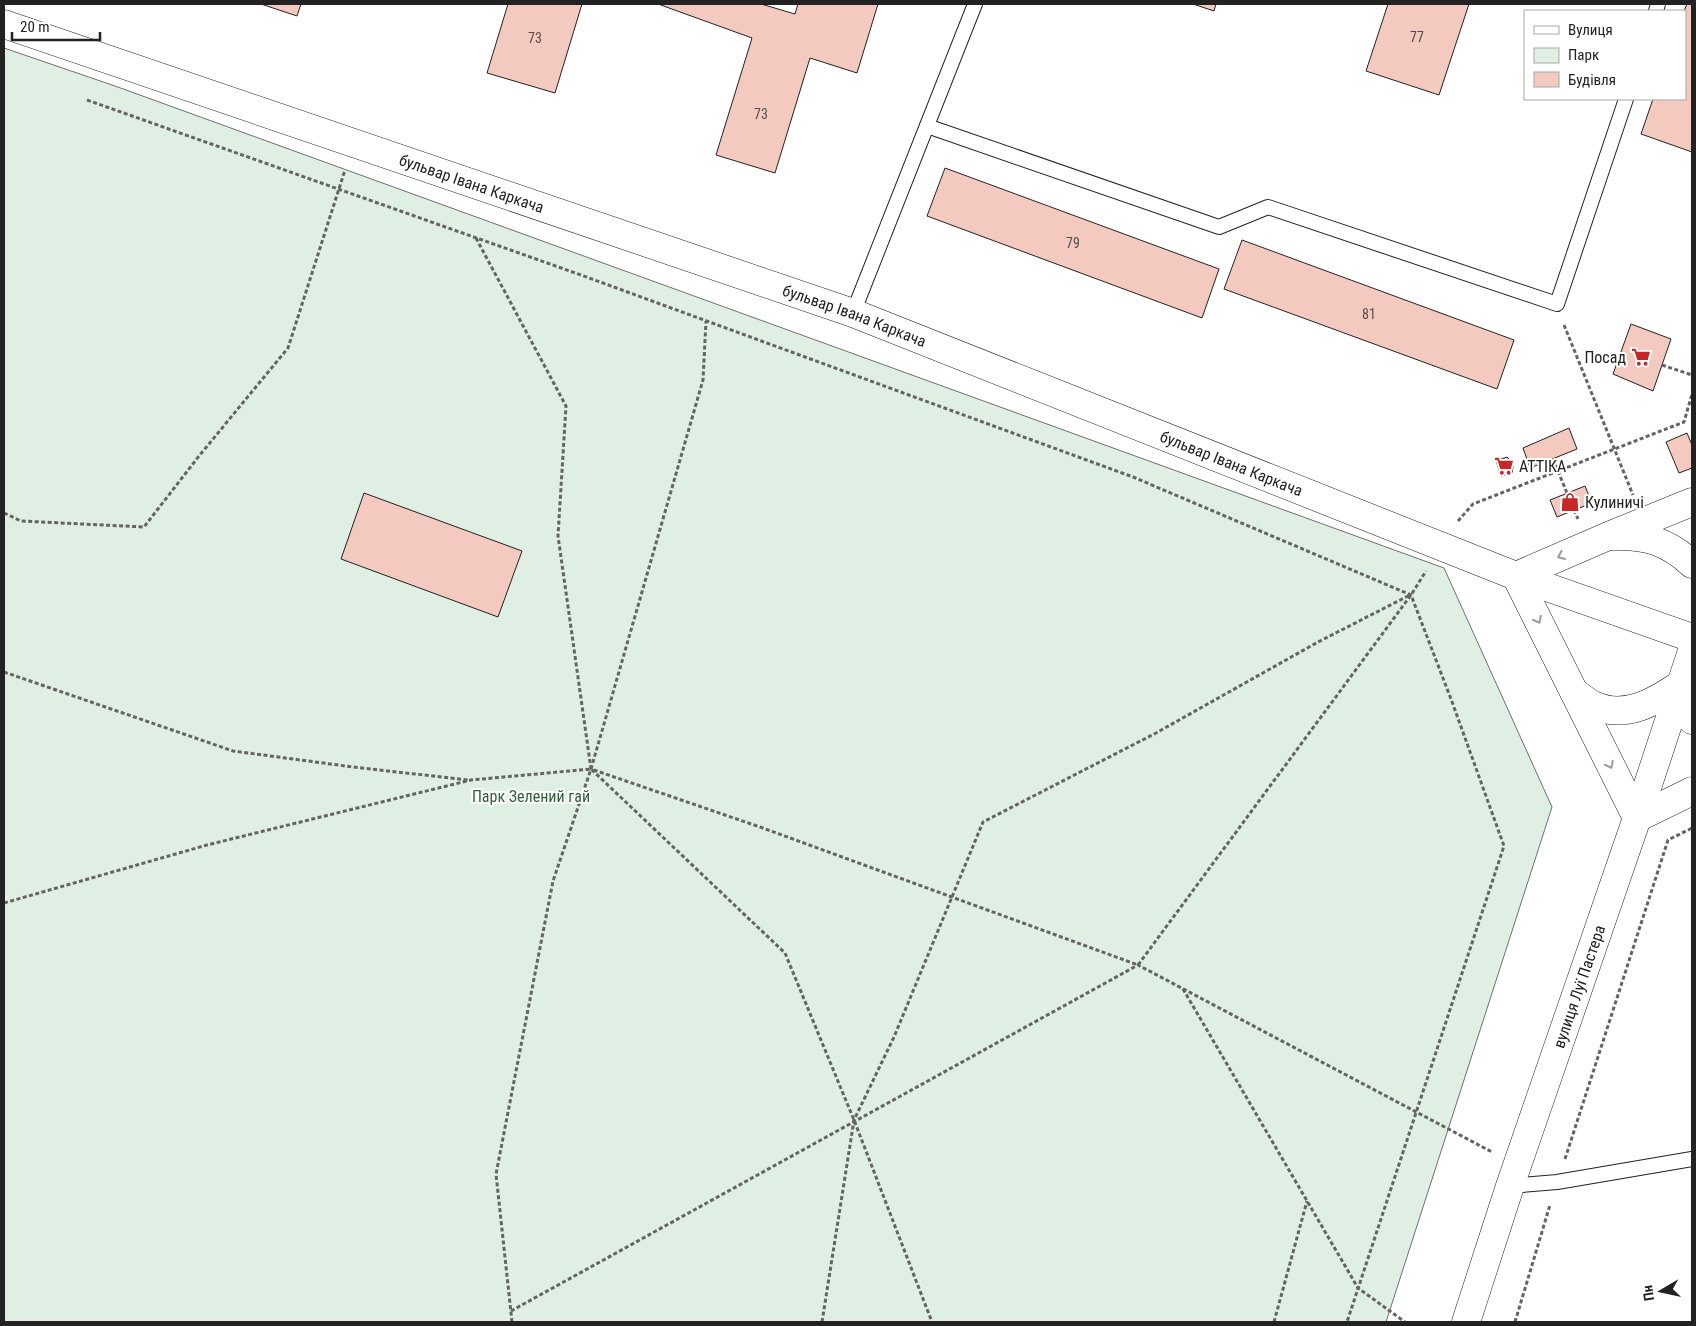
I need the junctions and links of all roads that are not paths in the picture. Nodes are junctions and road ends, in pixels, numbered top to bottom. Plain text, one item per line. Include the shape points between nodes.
1 (975, 4) edge
2 (4, 24) edge
3 (1626, 100) edge
4 (927, 126) junction
5 (853, 313) junction
6 (1692, 502) edge
7 (1606, 537) junction
8 (1692, 564) edge
9 (1516, 576) junction
10 (1692, 638) edge
11 (1692, 650) edge
12 (1680, 684) junction
13 (1574, 692) junction
14 (1692, 720) edge
15 (1692, 791) edge
16 (1637, 818) junction
17 (1692, 1159) edge
18 (1514, 1176) junction
19 (1466, 1322) edge

1 - 4 lane
2 - 5 street, бульвар Івана Каркача
3 - 4 lane via 1557,304 1268,207 1219,227
4 - 5 lane
5 - 9 street, бульвар Івана Каркача
6 - 7 street
7 - 8 street via 1636,535 1660,542
7 -> 9 street
9 - 10 street, бульвар Івана Каркача
9 -> 13 street
11 - 12 street, вулиця Луї Пастера
12 - 13 street via 1659,699 1629,711 1593,705
12 - 14 street
12 - 16 street, вулиця Луї Пастера
13 -> 16 street
15 - 16 street
16 - 18 street, вулиця Луї Пастера
17 - 18 lane via 1558,1182
18 - 19 street, вулиця Луї Пастера

